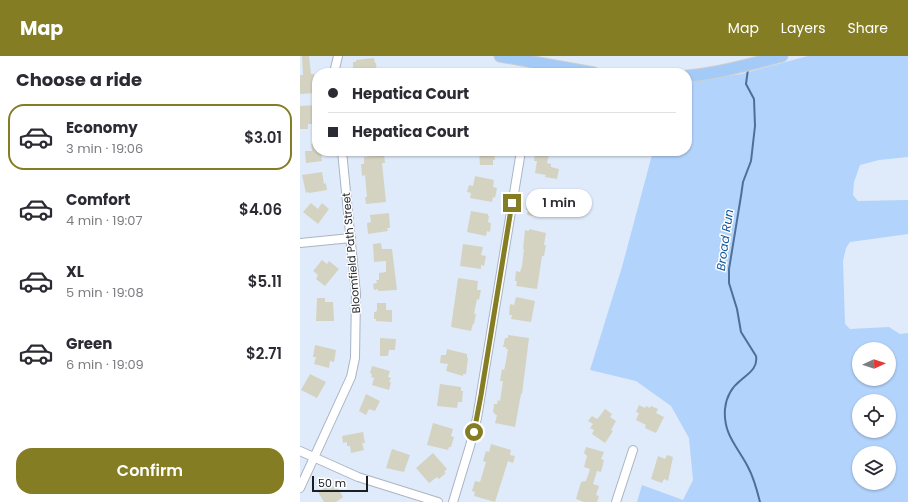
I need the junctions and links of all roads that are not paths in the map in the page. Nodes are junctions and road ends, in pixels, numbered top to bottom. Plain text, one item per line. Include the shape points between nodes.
1 (338, 56) edge
2 (500, 56) edge
3 (782, 56) edge
4 (335, 68) edge
5 (566, 68) edge
6 (692, 75) edge
7 (343, 156) edge
8 (520, 156) edge
9 (351, 238) junction
10 (300, 243) edge
11 (633, 450) dead end
12 (300, 451) edge
13 (314, 458) junction
14 (300, 488) edge
15 (438, 502) edge
16 (453, 502) edge
17 (616, 502) edge

1 - 4 street
2 - 5 main road
3 - 6 main road
7 - 9 street, Bloomfield Path Street
8 - 16 street via 478,410
9 - 10 street
9 - 13 street, Bloomfield Path Street via 356,294 355,358 351,377
11 - 17 street
12 - 13 street
13 - 14 street, Bloomfield Path Street
13 - 15 street via 358,477

